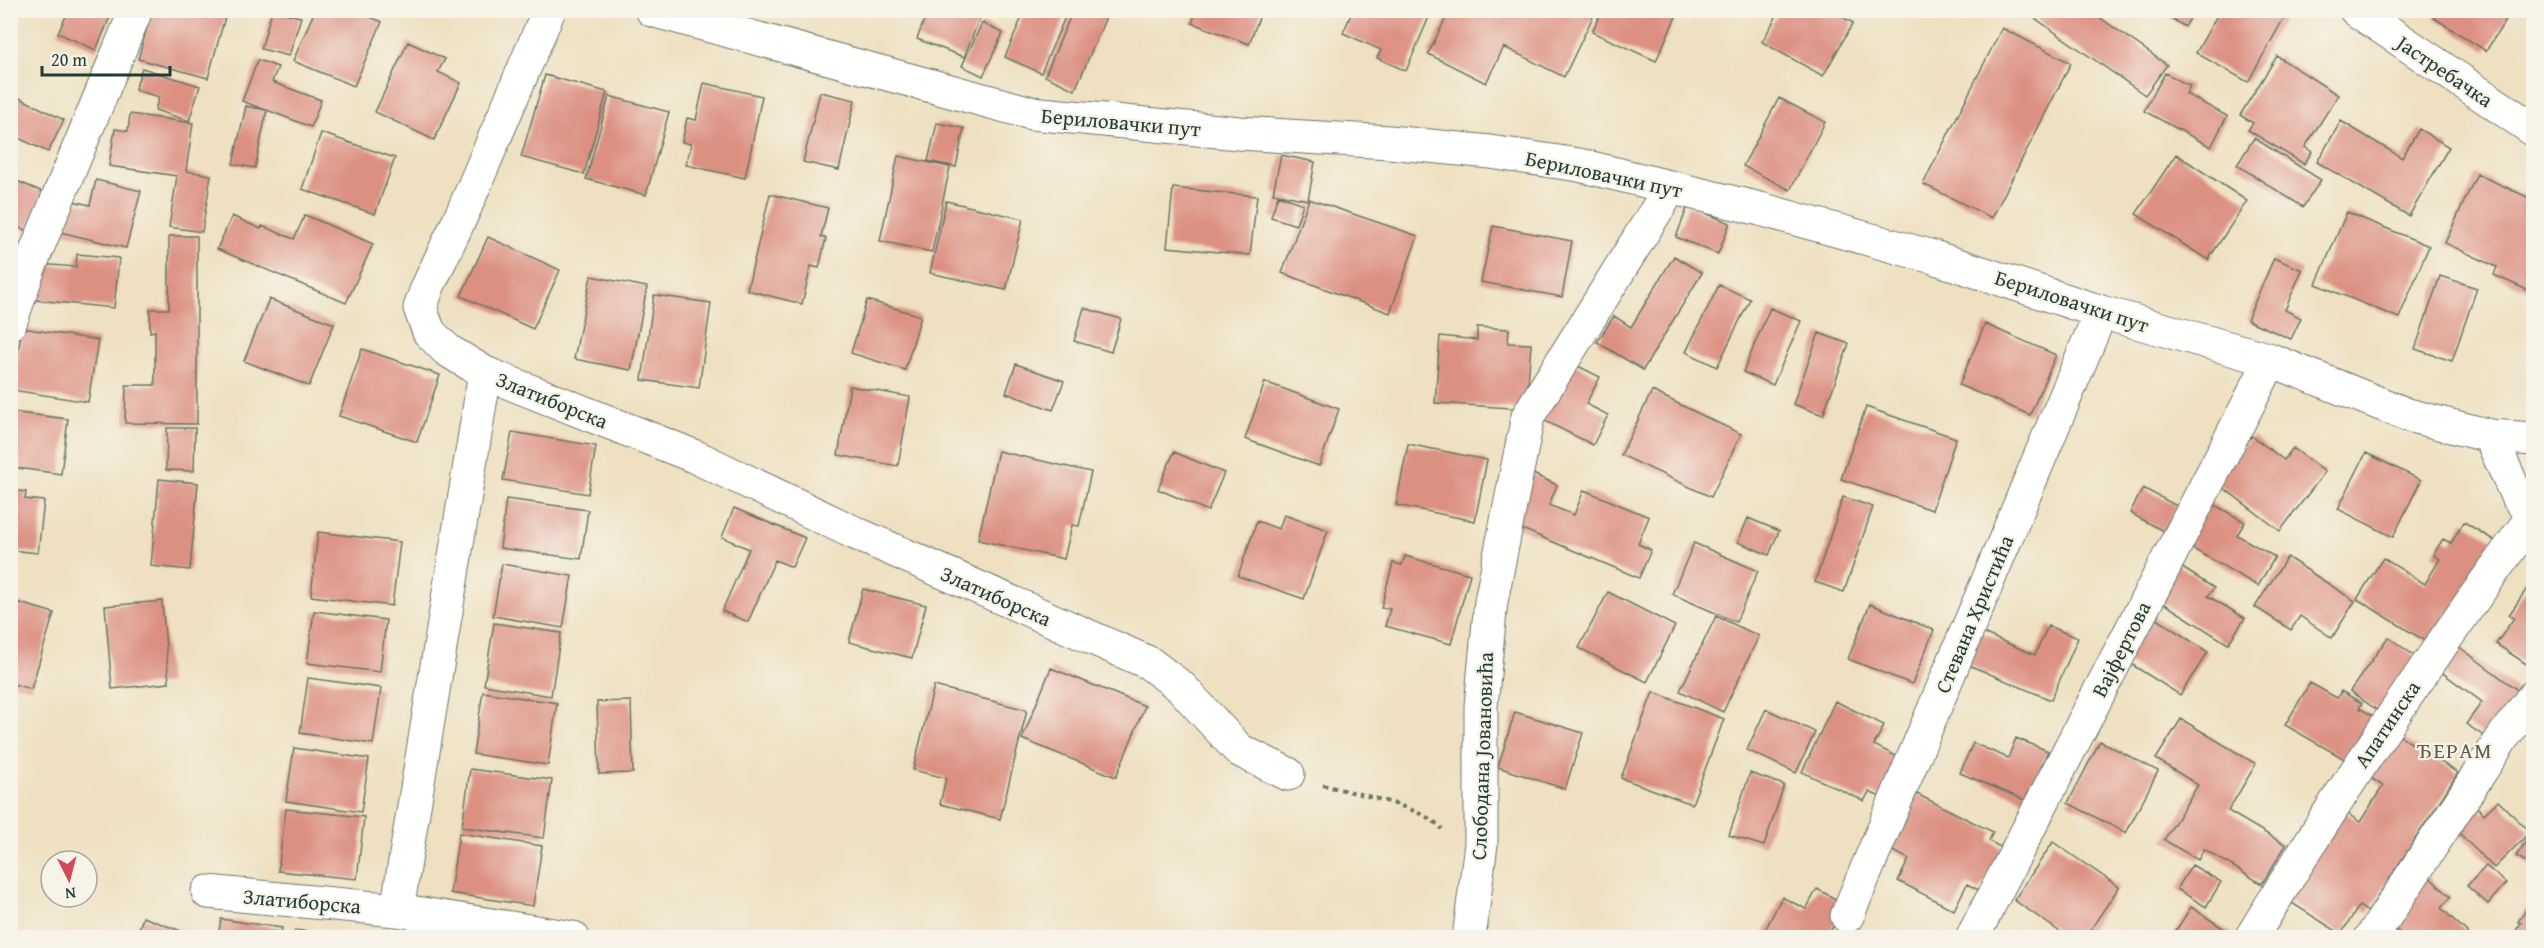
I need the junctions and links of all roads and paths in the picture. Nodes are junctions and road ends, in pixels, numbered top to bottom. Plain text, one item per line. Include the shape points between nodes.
1 (136, 10) edge
2 (549, 10) edge
3 (652, 10) edge
4 (2356, 10) edge
5 (2534, 130) edge
6 (1671, 187) junction
7 (2101, 312) junction
8 (10, 323) edge
9 (2271, 360) junction
10 (485, 373) junction
11 (2490, 436) junction
12 (2534, 439) edge
13 (2533, 517) edge
14 (2534, 696) edge
15 (1288, 774) joint
16 (1481, 844) junction
17 (208, 892) dead end
18 (397, 910) junction
19 (1847, 916) dead end
20 (573, 938) edge
21 (1469, 938) edge
22 (1972, 938) edge
23 (2251, 938) edge
24 (2371, 938) edge

1 - 8 street
2 - 10 street, Златиборска via 420,308 429,332 447,350
3 - 6 street, Бериловачки пут via 1031,113 1490,152 1580,165
4 - 5 street, Јастребачка
6 - 7 street, Бериловачки пут via 1933,257
6 - 16 street, Слободана Јовановића via 1528,417 1491,601 1481,706
7 - 9 street, Бериловачки пут
7 - 19 street, Стевана Христића
9 - 11 street, Бериловачки пут via 2408,415
9 - 22 street, Вајфертова
10 - 15 street, Златиборска via 696,457 865,538 1149,663 1181,687 1239,750
10 - 18 street, Златиборска
11 - 12 street, Бериловачки пут
11 - 13 street via 2517,496
13 - 23 street, Апатинска via 2458,619 2316,830
14 - 24 street
15 - 16 path via 1404,807 1437,823 1450,839 1464,845
16 - 21 street, Слободана Јовановића
17 - 18 street, Златиборска
18 - 20 street, Златиборска

